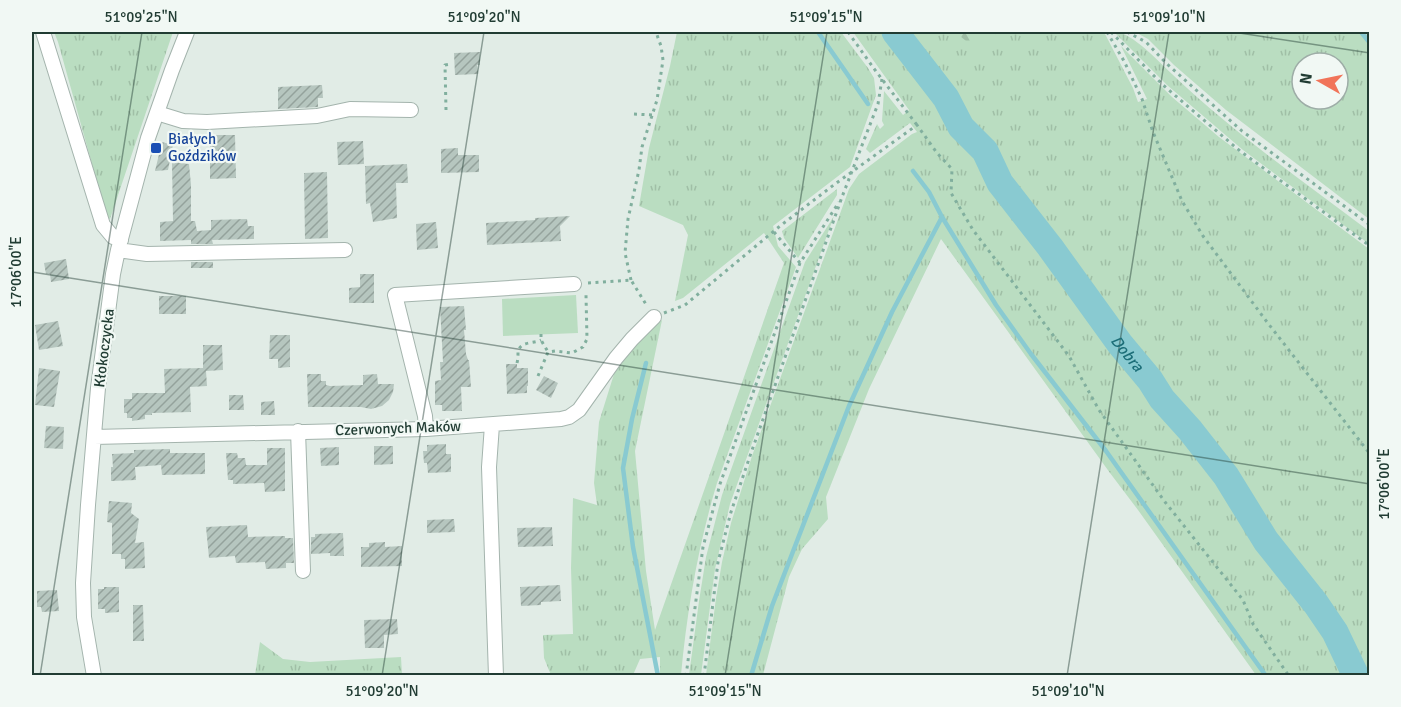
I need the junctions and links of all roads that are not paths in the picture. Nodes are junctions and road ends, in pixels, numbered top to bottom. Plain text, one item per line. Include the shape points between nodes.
1 (43, 32) edge
2 (187, 32) edge
3 (411, 110) dead end
4 (157, 113) junction
5 (119, 245) junction
6 (345, 250) dead end
7 (574, 284) road end
8 (654, 317) road end
9 (492, 425) junction
10 (426, 429) junction
11 (298, 431) junction
12 (94, 437) junction
13 (303, 571) dead end
14 (94, 675) edge
15 (496, 675) edge

1 - 5 street via 103,225
2 - 4 street, Kłokoczycka
3 - 4 street via 350,109 317,116 207,122 183,121
4 - 5 street, Kłokoczycka
5 - 6 street via 147,254
5 - 12 street, Kłokoczycka
7 - 10 street via 395,295
8 - 9 street, Czerwonych Maków via 616,358 579,410 569,417
9 - 10 street, Czerwonych Maków
9 - 15 street via 489,467
10 - 11 street, Czerwonych Maków
11 - 12 street, Czerwonych Maków
11 - 13 street
12 - 14 street, Kłokoczycka via 83,583 84,617

